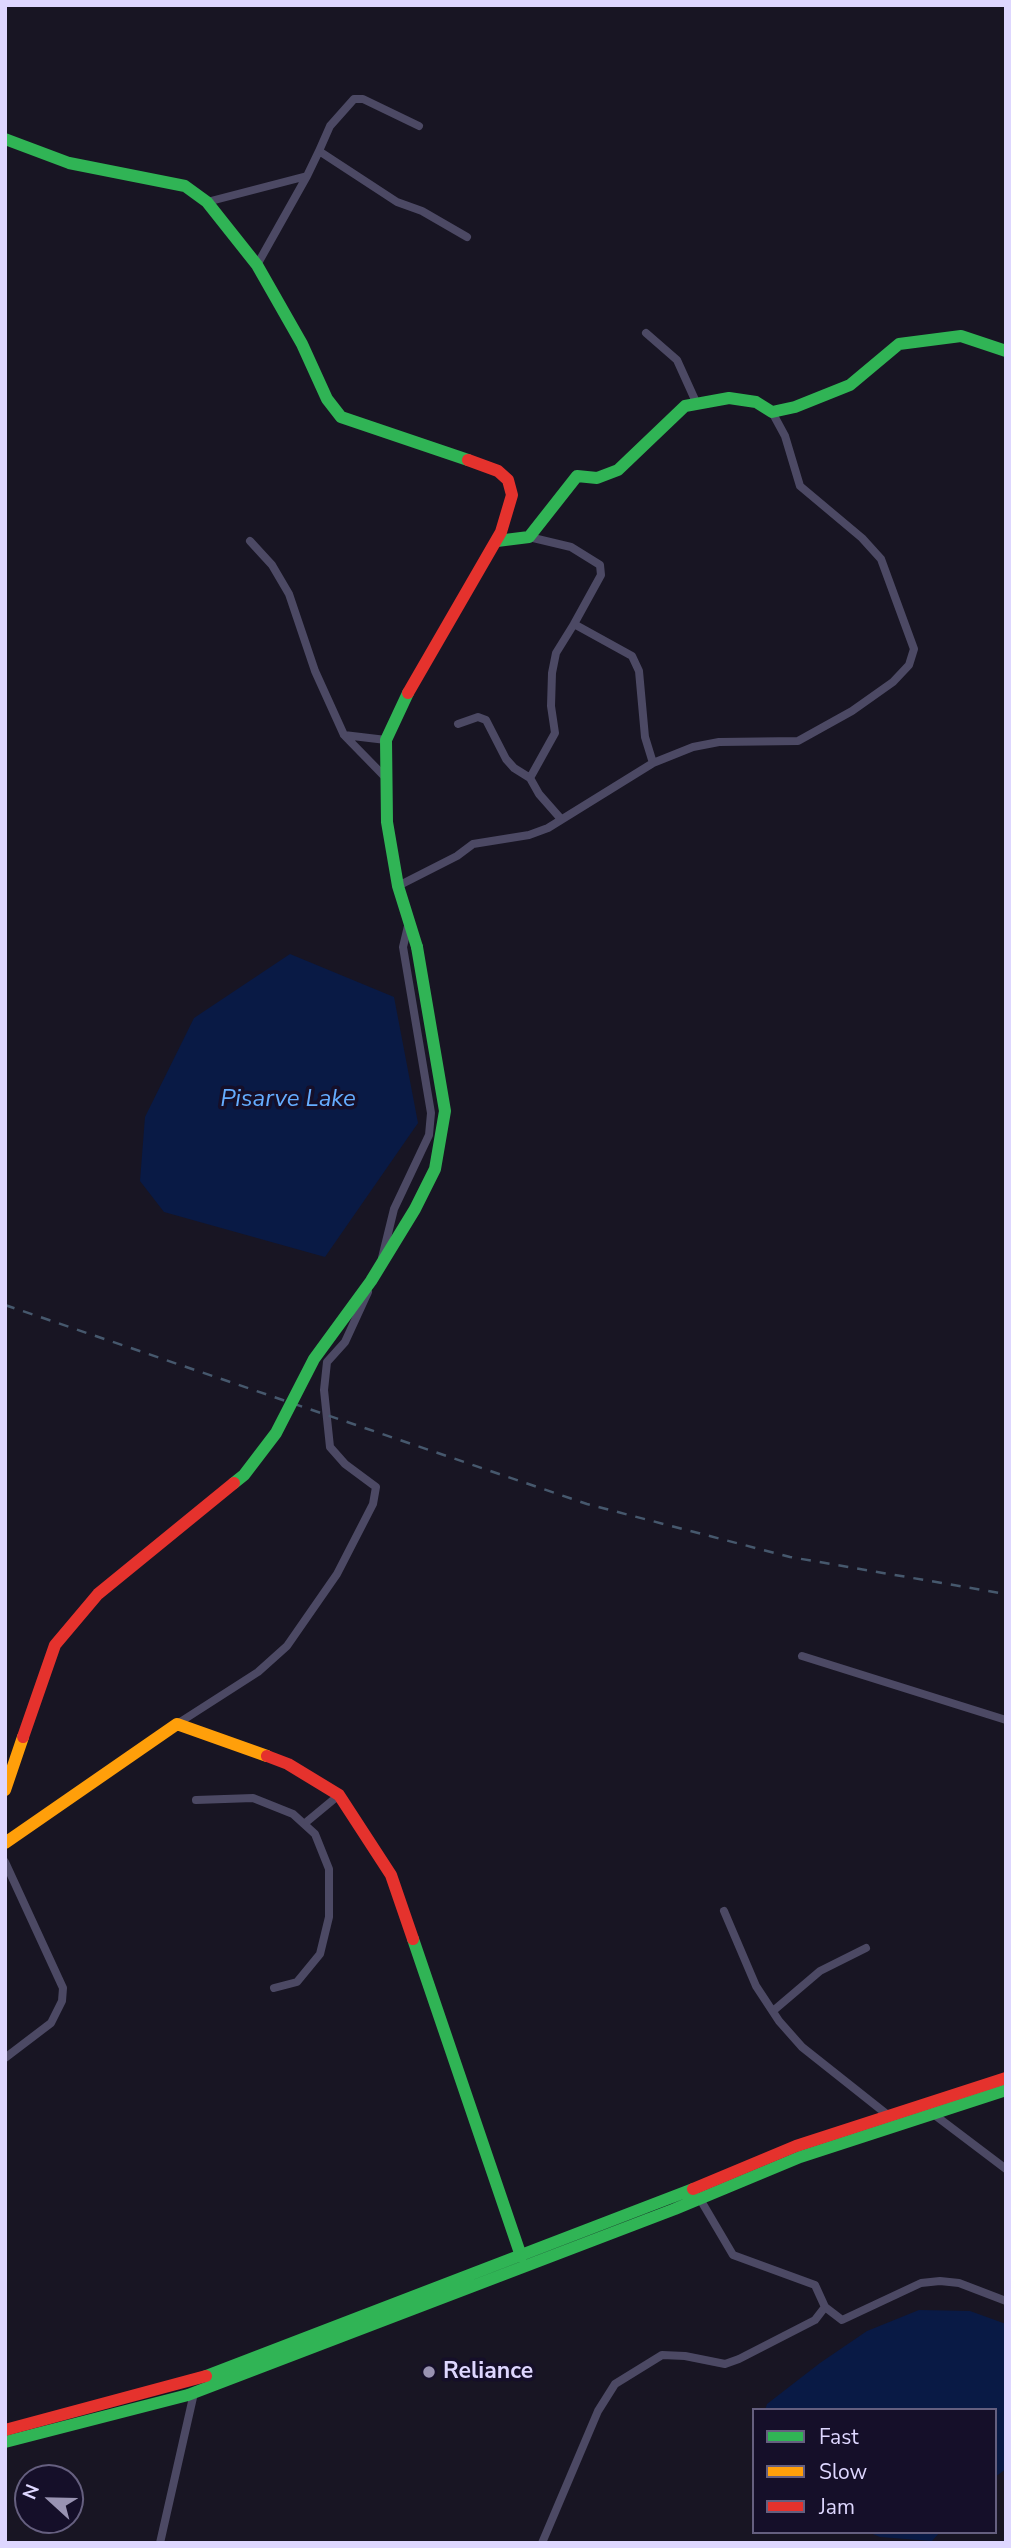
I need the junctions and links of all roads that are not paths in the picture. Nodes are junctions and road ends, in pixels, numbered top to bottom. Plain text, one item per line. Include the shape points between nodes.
1 (419, 126) dead end
2 (5, 139) edge
3 (320, 151) junction
4 (307, 176) junction
5 (207, 202) junction
6 (467, 237) dead end
7 (257, 265) junction
8 (646, 333) dead end
9 (1006, 351) edge
10 (696, 402) junction
11 (772, 412) junction
12 (529, 537) junction
13 (250, 541) dead end
14 (497, 541) junction
15 (574, 624) junction
16 (458, 724) dead end
17 (344, 734) junction
18 (386, 740) junction
19 (653, 763) junction
20 (384, 776) junction
21 (530, 778) junction
22 (561, 819) junction
23 (398, 886) junction
24 (409, 922) junction
25 (802, 1656) dead end
26 (1006, 1720) edge
27 (177, 1724) junction
28 (5, 1790) edge
29 (339, 1795) junction
30 (196, 1800) dead end
31 (304, 1824) junction
32 (5, 1843) edge
33 (5, 1862) edge
34 (724, 1911) dead end
35 (866, 1948) dead end
36 (274, 1988) dead end
37 (773, 2011) junction
38 (5, 2057) edge
39 (1006, 2078) edge
40 (987, 2090) junction
41 (1006, 2090) edge
42 (932, 2113) junction
43 (890, 2120) junction
44 (1006, 2169) edge
45 (700, 2199) junction
46 (521, 2256) junction
47 (1006, 2301) edge
48 (825, 2307) junction
49 (194, 2393) junction
50 (5, 2430) edge
51 (5, 2442) edge
52 (160, 2543) edge
53 (542, 2543) edge

1 - 3 street via 354,99 330,126
2 - 5 main road via 69,163 185,186
3 - 4 street
3 - 6 street via 397,202
4 - 5 street
4 - 7 street
5 - 7 main road
7 - 14 main road via 327,399 341,417 479,463 508,480 512,495
8 - 10 street via 677,360
9 - 11 main road via 961,336 899,344 850,385
10 - 11 main road via 729,398 756,402
10 - 12 main road via 685,406 608,476 577,476
11 - 19 street via 785,436 800,486 881,559 914,656 893,681 798,741 719,742
12 - 14 main road
12 - 15 street via 571,547 600,565 601,575
13 - 17 street via 289,594 315,671
14 - 18 main road via 451,615
15 - 19 street via 632,656 639,671 645,737
15 - 21 street via 556,653 552,673 555,733
16 - 21 street via 478,717 486,720 506,759
17 - 18 street
17 - 20 street
18 - 20 main road
19 - 22 street
20 - 23 main road
21 - 22 street
22 - 23 street via 529,835 473,844
23 - 24 main road
24 - 27 street via 403,947 431,1113 429,1135 394,1209 380,1265 345,1342 327,1362 324,1390 330,1447 376,1487 373,1504 337,1574 287,1646 258,1672
24 - 28 main road, bridge via 445,1111 435,1169 371,1281 314,1359 276,1433 244,1475 98,1594 55,1645
25 - 26 street
27 - 29 main road via 288,1764
27 - 32 main road
29 - 31 street
29 - 46 main road via 391,1875
30 - 31 street via 253,1798 293,1814
31 - 36 street via 316,1834 329,1869 329,1917 320,1954 298,1982
33 - 38 street via 63,1988 51,2023
34 - 37 street via 756,1986
35 - 37 street via 820,1971
37 - 43 street via 802,2047
39 - 40 main road
40 - 41 main road
40 - 42 main road
40 - 43 main road
42 - 43 main road
42 - 44 street
43 - 45 main road
43 - 46 main road via 796,2146
45 - 48 street via 733,2255 815,2285
45 - 49 main road
46 - 50 main road via 184,2384
47 - 48 street via 959,2283 940,2281 921,2283 842,2320
48 - 53 street via 815,2320 739,2359 725,2364 662,2355 615,2384 598,2411
49 - 51 main road
49 - 52 street

